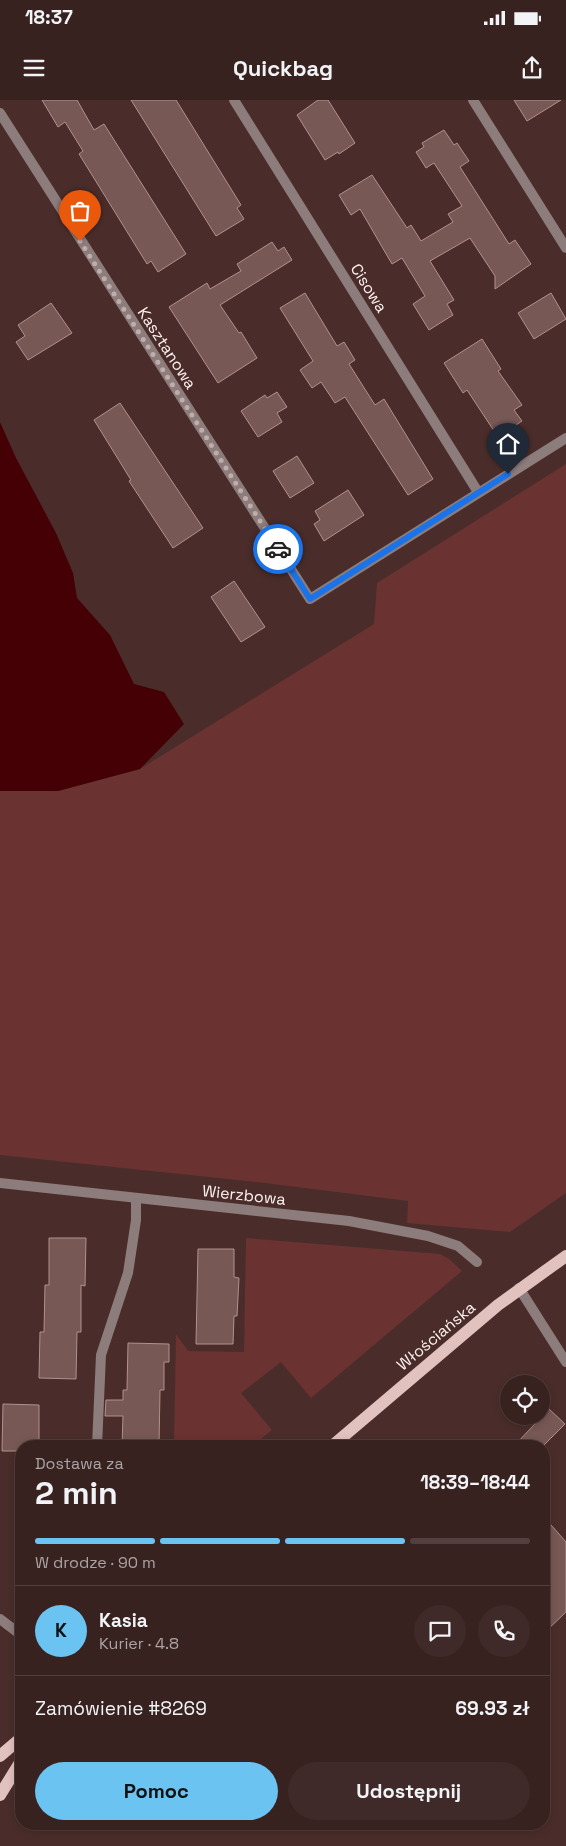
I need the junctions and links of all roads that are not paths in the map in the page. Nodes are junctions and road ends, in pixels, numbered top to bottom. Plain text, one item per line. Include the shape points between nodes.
1 (234, 100) edge
2 (473, 100) edge
3 (0, 113) edge
4 (566, 248) edge
5 (566, 438) edge
6 (478, 492) junction
7 (0, 1183) edge
8 (136, 1199) junction
9 (566, 1256) edge
10 (478, 1262) dead end
11 (518, 1288) junction
12 (566, 1362) edge
13 (97, 1440) edge
14 (339, 1440) edge
15 (0, 1618) edge
16 (15, 1630) edge
17 (15, 1743) edge
18 (0, 1756) edge
19 (15, 1771) edge
20 (0, 1795) edge

1 - 6 street, Cisowa
2 - 4 street
3 - 6 street, Kasztanowa via 310,599
5 - 6 street
7 - 8 street, Wierzbowa
8 - 10 street, Wierzbowa via 339,1220 428,1236 458,1246
8 - 13 street via 128,1273 101,1355
9 - 11 main road, Włościańska
11 - 12 street
11 - 14 main road, Włościańska
15 - 16 street
17 - 18 main road
19 - 20 main road

